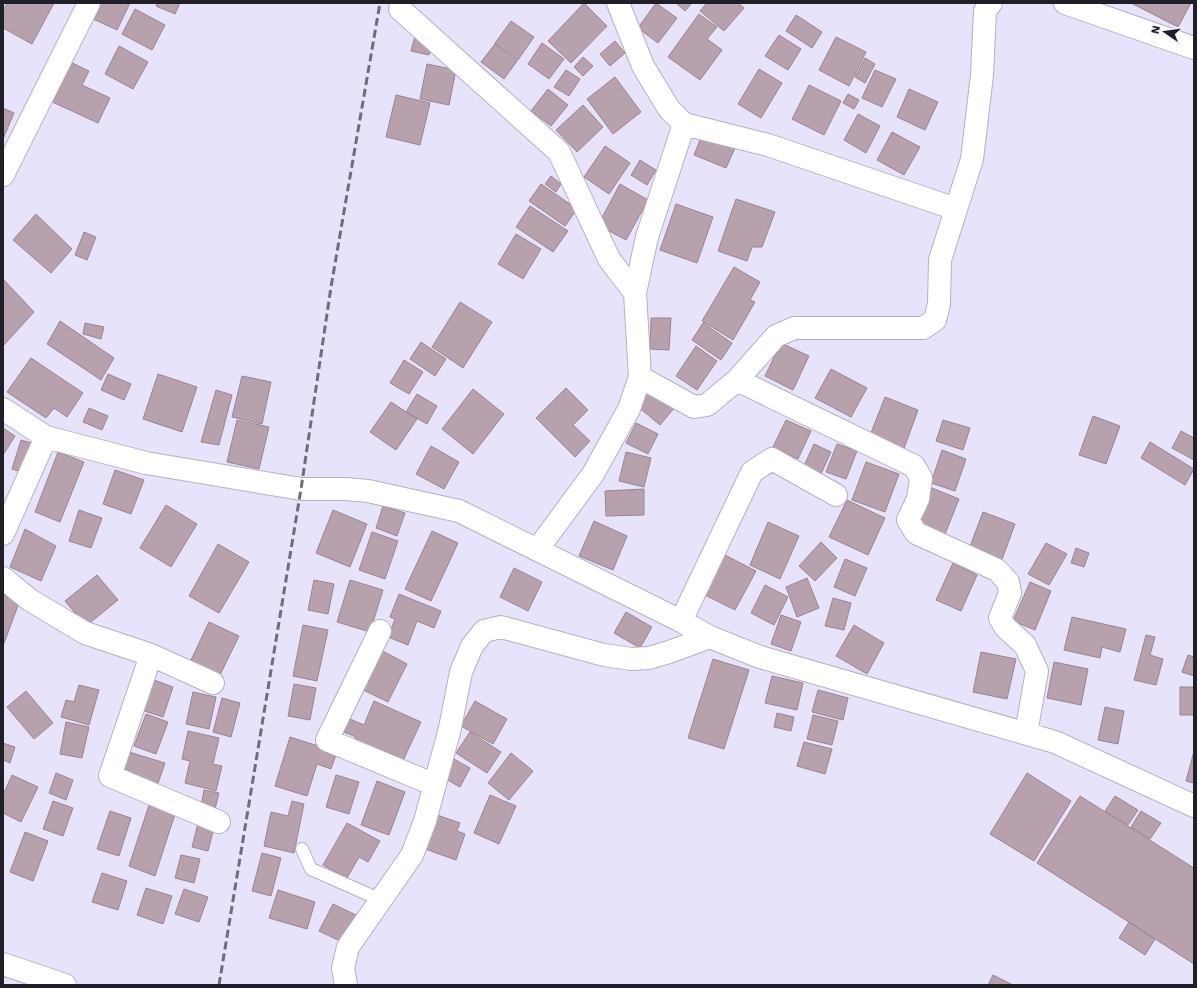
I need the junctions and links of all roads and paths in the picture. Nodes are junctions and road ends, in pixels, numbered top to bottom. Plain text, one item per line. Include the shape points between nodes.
1 (88, 3) edge
2 (618, 3) edge
3 (991, 3) edge
4 (1065, 3) edge
5 (400, 9) dead end
6 (1194, 48) edge
7 (684, 124) junction
8 (3, 175) edge
9 (956, 209) junction
10 (635, 293) junction
11 (640, 377) junction
12 (737, 380) junction
13 (3, 410) edge
14 (46, 437) junction
15 (836, 495) dead end
16 (3, 534) edge
17 (537, 550) junction
18 (3, 578) edge
19 (681, 621) junction
20 (380, 631) dead end
21 (710, 637) junction
22 (151, 655) junction
23 (213, 683) dead end
24 (1026, 733) junction
25 (434, 785) junction
26 (1194, 806) edge
27 (219, 822) dead end
28 (302, 849) dead end
29 (381, 900) junction
30 (3, 964) edge
31 (65, 985) edge
32 (346, 985) edge

1 - 8 main road
2 - 7 main road via 643,66 669,109
3 - 9 main road via 985,11 982,75 972,159
4 - 6 main road
5 - 10 main road via 559,152 609,259
7 - 9 main road via 768,145
7 - 10 main road via 647,237
9 - 12 main road via 940,260 939,304 935,320 923,328 794,328 776,336
10 - 11 main road
11 - 12 main road via 694,407 707,405
11 - 17 main road via 629,409 593,474
12 - 24 main road via 914,466 921,478 918,499 908,520 916,533 997,570 1008,582 1010,593 1000,618 1005,628 1025,644 1037,671
13 - 14 main road
14 - 16 main road
14 - 17 main road via 160,466 301,489 368,491 459,511
15 - 19 main road via 772,459 752,472
17 - 19 main road
18 - 22 main road via 30,600 86,633
19 - 21 main road
20 - 25 main road via 327,740
21 - 24 main road via 760,656
21 - 25 main road via 648,658 631,659 604,655 501,626 484,631 472,646 461,672 450,728
22 - 23 main road
22 - 27 main road via 110,776
24 - 26 main road via 1056,742
25 - 29 main road via 425,821 412,855
28 - 29 lane via 311,869
29 - 32 main road via 348,947 343,968
30 - 31 main road

